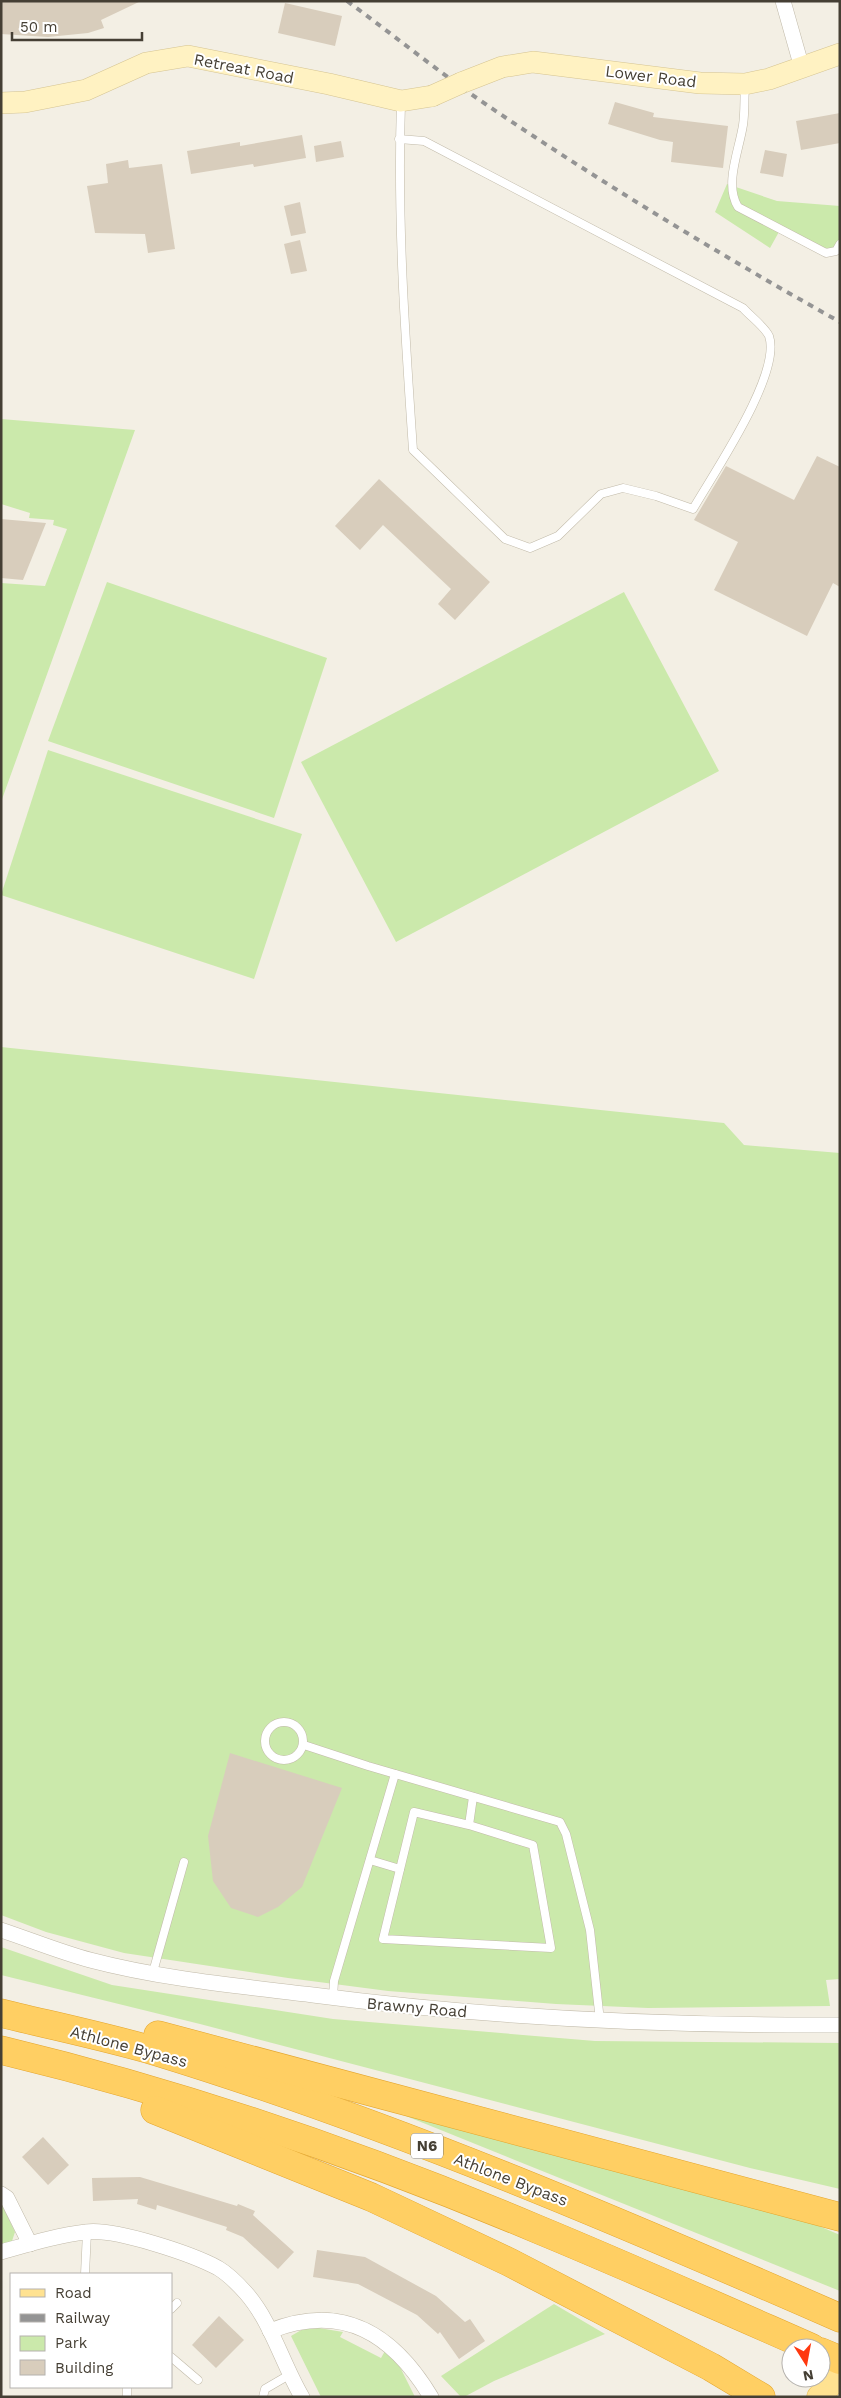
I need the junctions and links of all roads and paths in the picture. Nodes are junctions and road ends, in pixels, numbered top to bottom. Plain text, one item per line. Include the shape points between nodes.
1 (783, 1) edge
2 (840, 54) edge
3 (802, 68) junction
4 (745, 84) junction
5 (432, 96) joint
6 (401, 101) junction
7 (1, 103) edge
8 (399, 139) junction
9 (840, 244) edge
10 (304, 1745) junction
11 (395, 1774) junction
12 (473, 1796) junction
13 (469, 1825) junction
14 (370, 1860) junction
15 (184, 1862) dead end
16 (400, 1869) junction
17 (1, 1930) edge
18 (154, 1972) junction
19 (1, 1998) edge
20 (333, 1998) junction
21 (1, 2013) edge
22 (600, 2021) junction
23 (840, 2025) edge
24 (1, 2050) edge
25 (1, 2066) edge
26 (1, 2194) edge
27 (840, 2216) edge
28 (87, 2232) junction
29 (30, 2244) junction
30 (1, 2252) edge
31 (85, 2273) edge
32 (840, 2318) edge
33 (270, 2331) junction
34 (789, 2338) edge
35 (172, 2358) edge
36 (840, 2374) edge
37 (290, 2375) junction
38 (198, 2380) dead end
39 (820, 2396) edge
40 (263, 2397) edge
41 (302, 2397) edge
42 (431, 2397) edge
43 (761, 2397) edge

1 - 3 street
2 - 3 street, Lower Road
3 - 4 street, Lower Road
4 - 5 street, Lower Road, bridge via 700,83 533,62 502,67
4 - 9 lane via 744,123 731,185 732,198 738,207 826,253 836,251
5 - 6 street, Retreat Road
6 - 7 street, Retreat Road via 188,56 146,63 86,90 25,102
6 - 8 lane
8 - 8 lane via 398,194 413,450 505,539 530,548 558,536 600,494 623,488 693,509 753,406 770,361 768,336 743,308 424,140
10 - 10 lane via 301,1731 290,1723 275,1724 267,1734 266,1747 278,1758 291,1759
10 - 11 lane
11 - 12 lane
11 - 14 lane
12 - 13 lane
12 - 22 lane via 560,1822 566,1834 590,1930
13 - 16 lane via 414,1812
13 - 16 lane via 533,1846 551,1948 383,1939
14 - 16 lane
14 - 20 lane via 334,1981
15 - 18 lane
17 - 18 street, Brawny Road via 72,1955
18 - 20 street, Brawny Road
19 - 27 highway, N6 via 282,2066
20 - 22 street, Brawny Road
21 - 32 highway, Athlone Bypass / N6 via 156,2052 361,2120 600,2213
22 - 23 street, Brawny Road
24 - 34 highway, N6 via 53,2062 207,2108 343,2154 535,2228
25 - 43 highway via 166,2113 371,2197 509,2262 711,2367
26 - 29 street via 7,2198
28 - 29 street
28 - 31 lane
28 - 33 street via 103,2232 140,2241 219,2268 247,2294
29 - 30 street
33 - 37 street
33 - 42 street via 306,2319 334,2321 360,2330 389,2344 400,2354
35 - 38 lane
36 - 39 main road
37 - 40 lane via 265,2389
37 - 41 street

